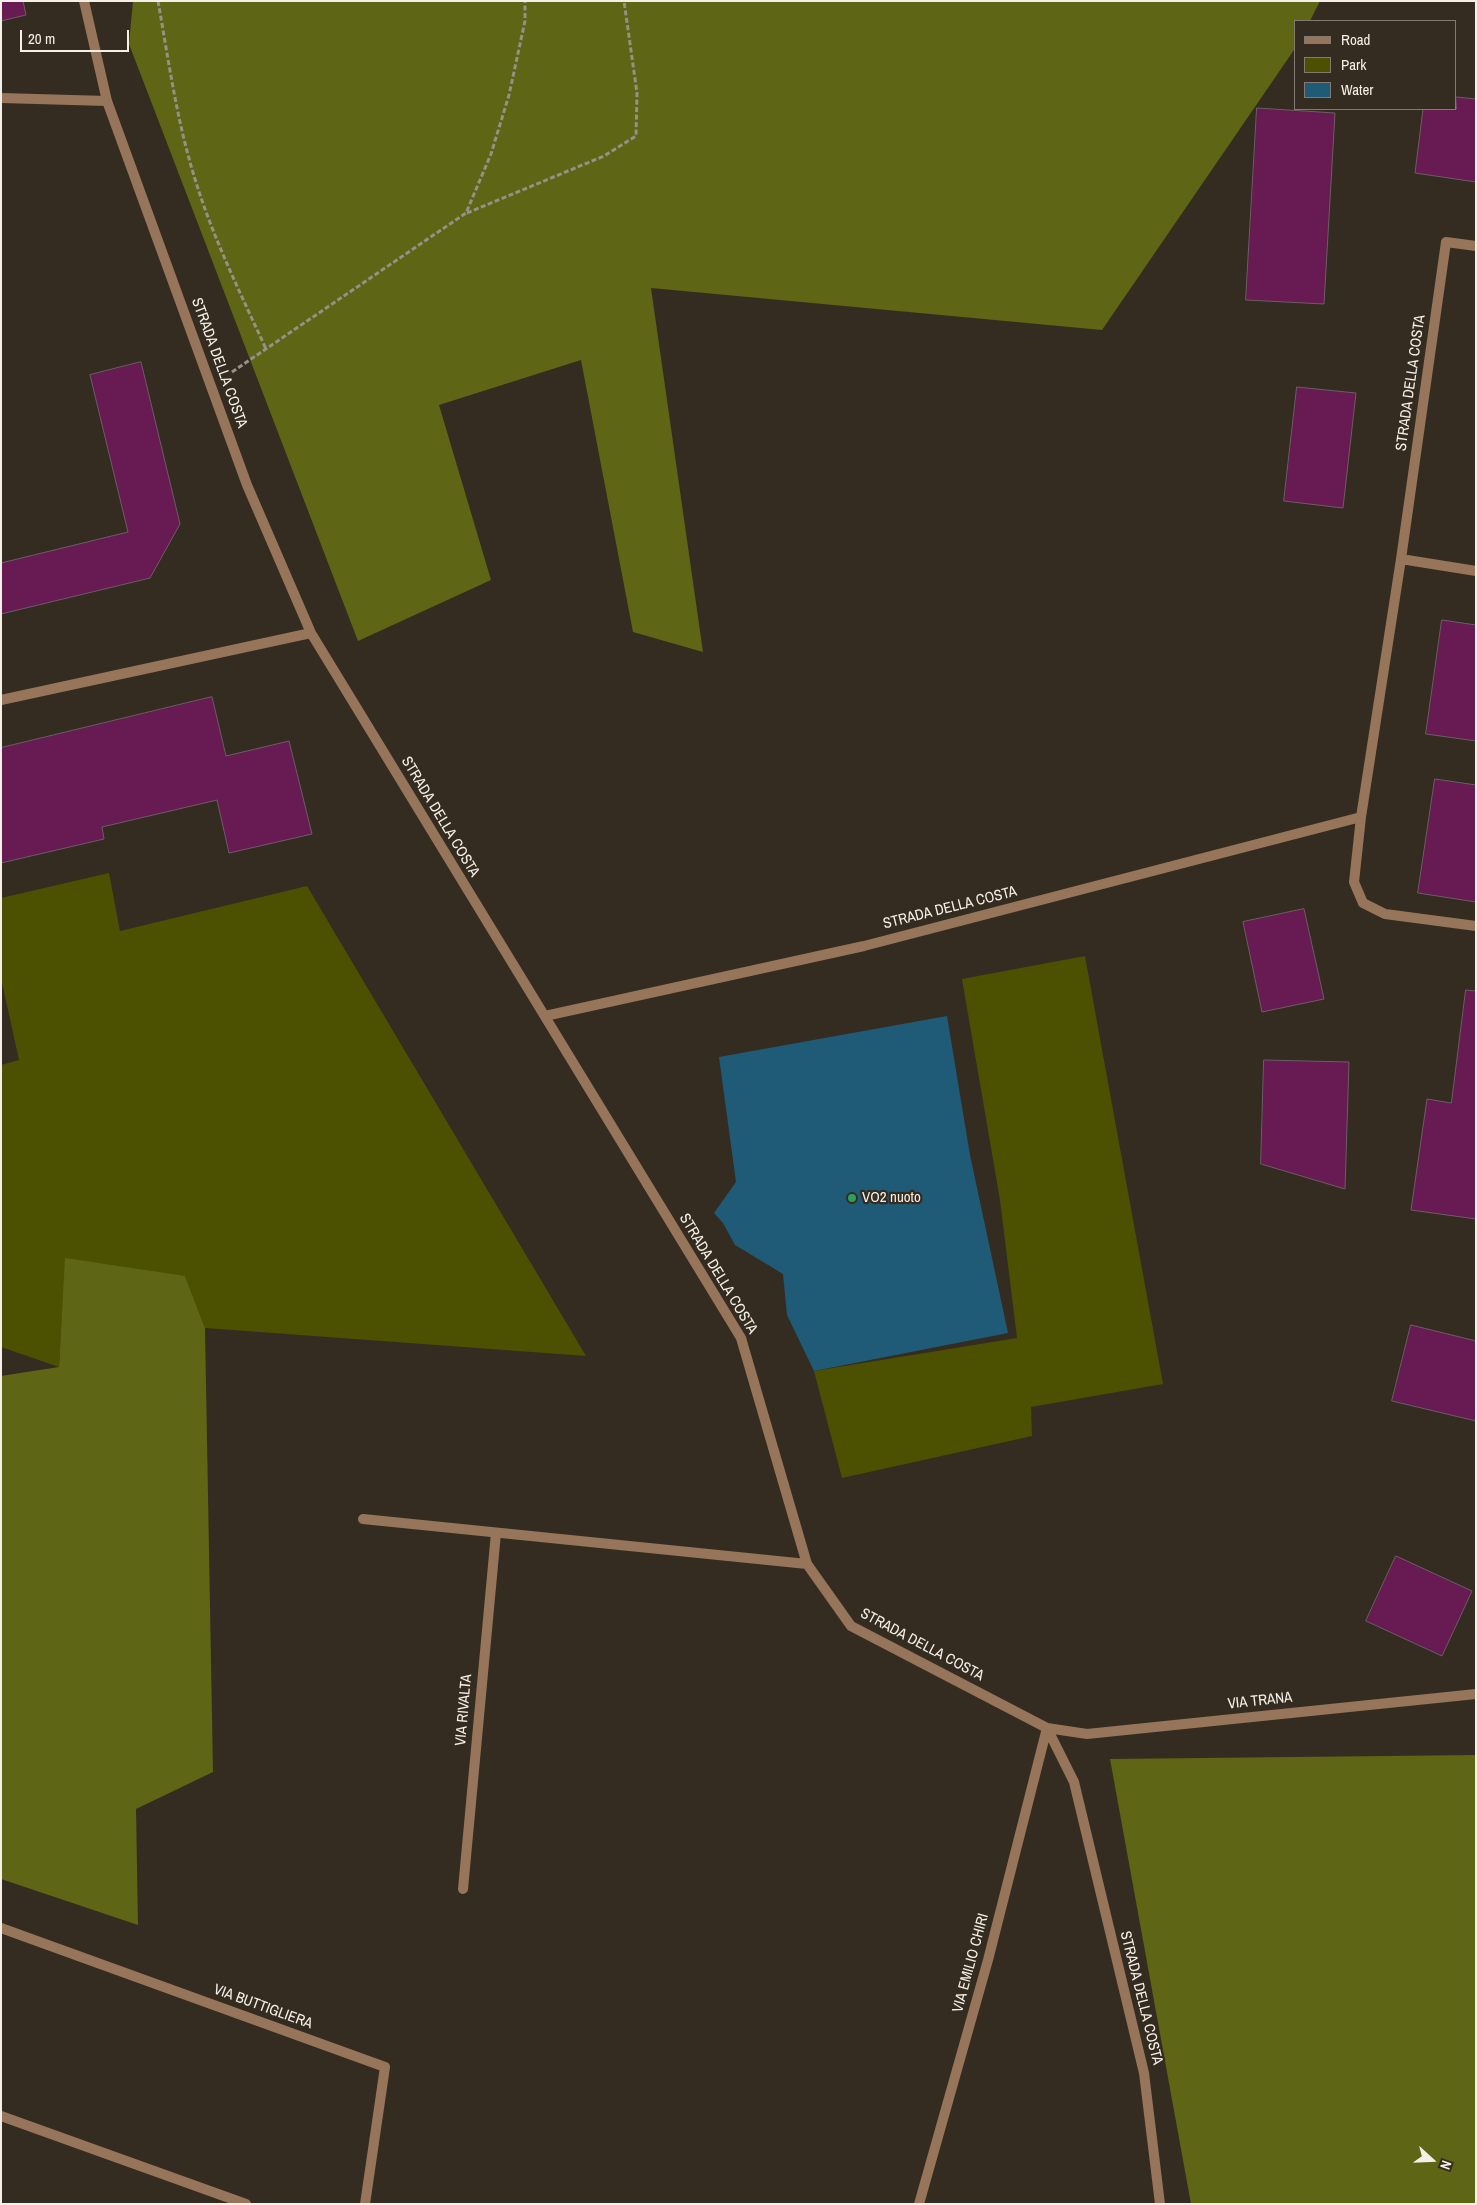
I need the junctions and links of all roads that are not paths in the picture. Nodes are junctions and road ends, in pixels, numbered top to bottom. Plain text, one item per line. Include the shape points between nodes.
1 (84, 1) edge
2 (1, 98) edge
3 (107, 101) junction
4 (1476, 246) edge
5 (1401, 559) junction
6 (1476, 571) edge
7 (311, 633) junction
8 (1, 700) edge
9 (1361, 817) junction
10 (1476, 926) edge
11 (545, 1016) junction
12 (363, 1519) dead end
13 (496, 1533) junction
14 (807, 1564) junction
15 (1476, 1694) edge
16 (1046, 1728) junction
17 (462, 1889) dead end
18 (1, 1928) edge
19 (1, 2116) edge
20 (246, 2204) edge
21 (365, 2204) edge
22 (919, 2204) edge
23 (1160, 2204) edge

1 - 3 street, STRADA DELLA COSTA
2 - 3 street
3 - 7 street, STRADA DELLA COSTA via 247,485
4 - 5 street, STRADA DELLA COSTA via 1446,242
5 - 6 street
5 - 9 street, STRADA DELLA COSTA
7 - 8 street
7 - 11 street, STRADA DELLA COSTA
9 - 10 street, STRADA DELLA COSTA via 1354,882 1363,903 1385,914
9 - 11 street, STRADA DELLA COSTA via 864,946
11 - 14 street, STRADA DELLA COSTA via 741,1338
12 - 13 street
13 - 14 street
13 - 17 street, VIA RIVALTA
14 - 16 street, STRADA DELLA COSTA via 851,1626
15 - 16 street, VIA TRANA via 1087,1734
16 - 22 street, VIA EMILIO CHIRI via 988,1960
16 - 23 street, STRADA DELLA COSTA via 1074,1782 1142,2063
18 - 21 street, VIA BUTTIGLIERA via 385,2067
19 - 20 street

